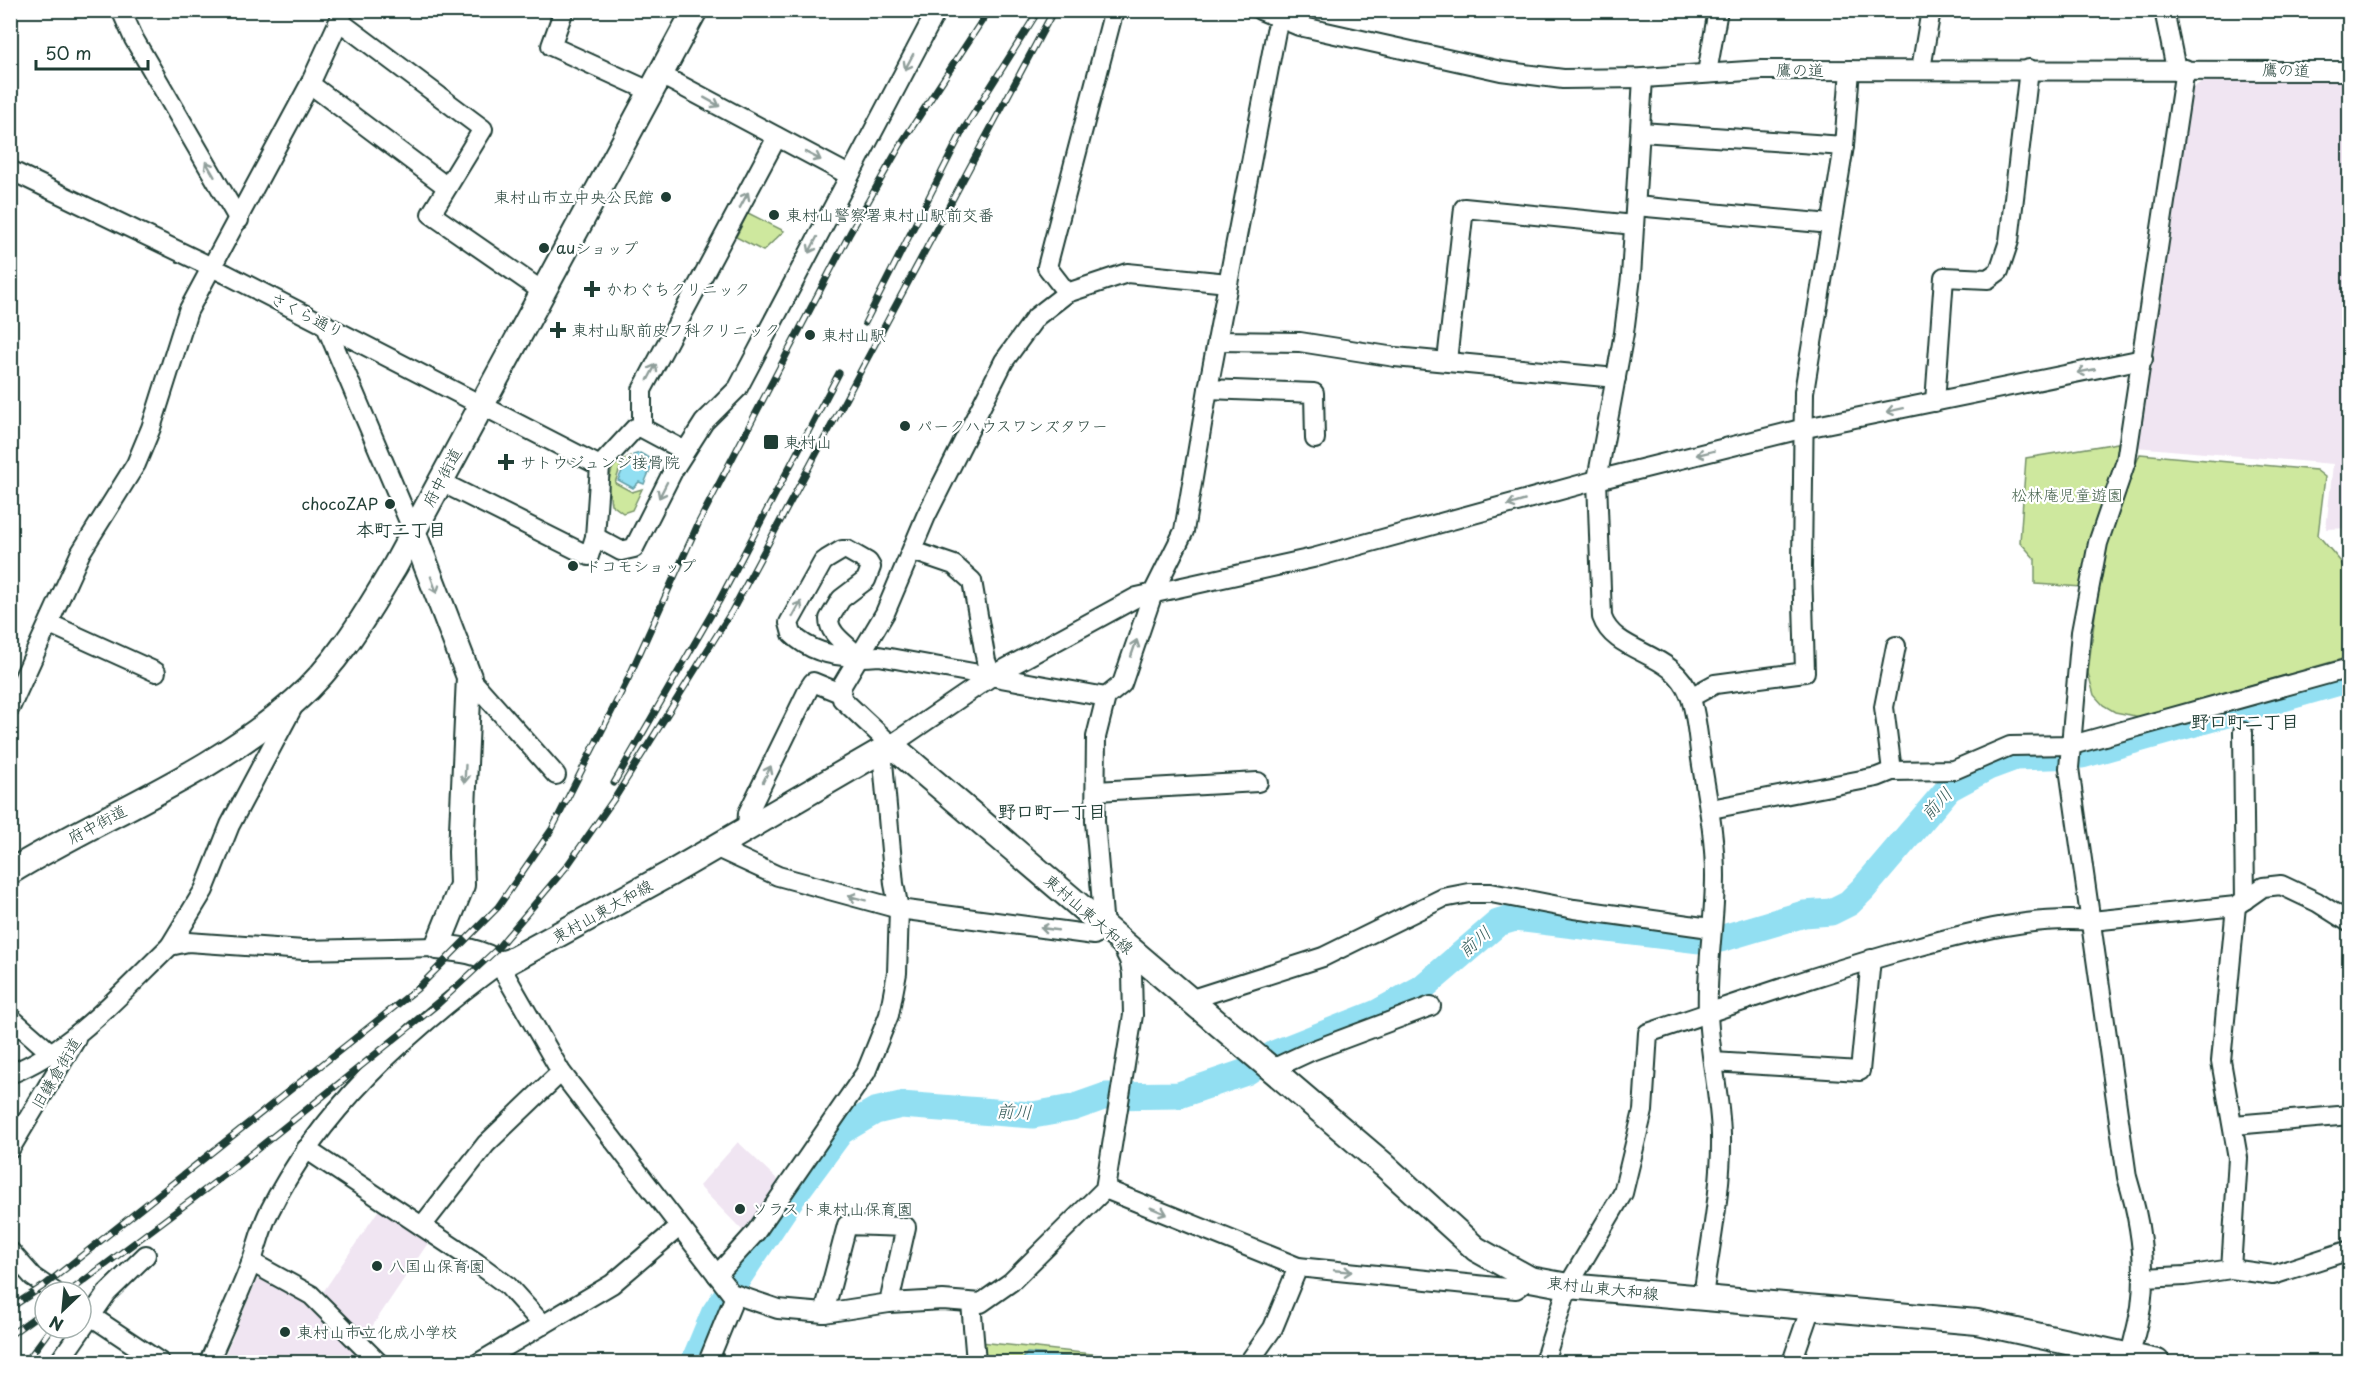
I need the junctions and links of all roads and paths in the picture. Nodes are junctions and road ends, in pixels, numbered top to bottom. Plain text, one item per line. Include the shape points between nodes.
1 (121, 10) edge
2 (564, 10) edge
3 (695, 10) edge
4 (936, 10) edge
5 (1114, 10) edge
6 (1260, 10) edge
7 (1718, 10) edge
8 (1931, 10) edge
9 (2164, 10) edge
10 (1282, 15) edge
11 (341, 16) edge
12 (1921, 69) junction
13 (2029, 69) junction
14 (2181, 69) junction
15 (1850, 70) junction
16 (2349, 70) edge
17 (1707, 73) junction
18 (1643, 78) junction
19 (656, 83) junction
20 (310, 84) junction
21 (1641, 132) junction
22 (777, 137) junction
23 (1844, 146) junction
24 (10, 170) edge
25 (849, 175) junction
26 (447, 187) junction
27 (1636, 206) junction
28 (239, 220) junction
29 (1831, 224) junction
30 (1634, 225) junction
31 (211, 267) junction
32 (1228, 282) junction
33 (542, 291) junction
34 (1067, 293) junction
35 (325, 324) junction
36 (1217, 341) junction
37 (2143, 359) junction
38 (1448, 361) junction
39 (1616, 378) junction
40 (1208, 389) junction
41 (1935, 402) junction
42 (480, 404) junction
43 (642, 428) junction
44 (1801, 429) junction
45 (1315, 439) dead end
46 (685, 451) junction
47 (600, 466) junction
48 (1597, 480) junction
49 (439, 481) junction
50 (413, 531) junction
51 (595, 537) junction
52 (913, 551) junction
53 (1153, 593) junction
54 (50, 624) junction
55 (829, 626) junction
56 (1896, 646) dead end
57 (812, 648) junction
58 (859, 658) junction
59 (2349, 668) edge
60 (156, 672) dead end
61 (992, 676) junction
62 (469, 677) junction
63 (840, 693) junction
64 (1106, 697) junction
65 (1691, 697) junction
66 (297, 700) junction
67 (10, 708) edge
68 (2243, 732) dead end
69 (887, 748) junction
70 (2070, 755) junction
71 (1892, 771) junction
72 (556, 775) dead end
73 (1258, 782) dead end
74 (1096, 790) junction
75 (1711, 809) junction
76 (747, 828) junction
77 (715, 847) junction
78 (10, 872) edge
79 (2241, 903) junction
80 (899, 909) junction
81 (2092, 921) junction
82 (2349, 923) edge
83 (1111, 934) junction
84 (1710, 937) junction
85 (170, 946) junction
86 (437, 948) junction
87 (1871, 959) junction
88 (499, 964) junction
89 (1189, 1000) junction
90 (1431, 1006) dead end
91 (1708, 1013) junction
92 (10, 1017) edge
93 (82, 1029) junction
94 (51, 1053) junction
95 (1713, 1062) junction
96 (1263, 1064) junction
97 (561, 1072) junction
98 (10, 1074) edge
99 (2349, 1115) edge
100 (2234, 1125) junction
101 (10, 1149) edge
102 (306, 1149) junction
103 (1105, 1189) junction
104 (422, 1226) junction
105 (679, 1227) junction
106 (2349, 1250) edge
107 (10, 1251) edge
108 (146, 1255) dead end
109 (251, 1262) junction
110 (1298, 1267) junction
111 (2231, 1269) junction
112 (717, 1275) junction
113 (2143, 1278) junction
114 (1530, 1279) junction
115 (37, 1280) edge
116 (1568, 1286) junction
117 (733, 1295) junction
118 (1703, 1297) junction
119 (889, 1303) junction
120 (971, 1303) junction
121 (93, 1306) edge
122 (1811, 1307) junction
123 (824, 1313) junction
124 (93, 1318) edge
125 (543, 1325) junction
126 (71, 1340) edge
127 (2130, 1360) edge
128 (59, 1362) edge
129 (160, 1362) edge
130 (209, 1362) edge
131 (378, 1362) edge
132 (480, 1362) edge
133 (708, 1362) edge
134 (976, 1362) edge
135 (1249, 1362) edge
136 (1544, 1362) edge
137 (1792, 1362) edge
138 (2157, 1362) edge

28 -> 1 street
2 - 19 street via 551,46
3 - 19 main road, 府中街道
4 -> 25 street
5 - 34 street via 1047,267
6 - 10 street, 鷹の道
7 - 17 street
8 - 12 street
9 - 14 street
10 - 18 street, 鷹の道 via 1530,76
10 - 32 street
11 - 20 street
11 - 26 street via 483,129
12 - 13 street, 鷹の道
12 - 15 street, 鷹の道
13 - 14 street, 鷹の道
13 - 41 street via 2009,241 1999,271 1988,279 1944,277
14 - 16 street, 鷹の道
14 - 37 street
15 - 17 street, 鷹の道
15 - 23 street
17 - 18 street, 鷹の道
18 - 21 street
19 -> 22 street
19 - 33 main road, 府中街道
20 - 26 street
20 - 28 street
21 - 23 street
21 - 27 street
22 -> 25 street
43 -> 22 street via 642,390
23 - 29 street
24 - 31 street, さくら通り
25 -> 46 street via 738,388 704,422
26 - 33 street via 431,214
27 - 29 street
27 - 30 street
28 - 31 street
29 - 44 street
30 - 38 street via 1464,208
30 - 39 street via 1631,277
31 - 35 street, さくら通り
31 - 54 street via 188,311 136,464 81,552
32 - 34 street via 1127,273
32 - 36 street
33 - 42 main road, 府中街道
34 - 52 street via 1036,317 1004,361 926,516
35 - 42 street, さくら通り
35 - 50 street
36 - 38 street via 1300,342
36 - 40 street
37 -> 41 street
37 - 70 street via 2126,461 2098,543 2081,632
38 - 39 street
39 - 48 street
40 - 45 street via 1314,393
40 - 53 street via 1184,531
41 -> 44 street
42 - 47 street, さくら通り
42 - 49 main road, 府中街道
43 - 46 street
43 - 47 street via 636,428
44 -> 48 street
44 - 65 street via 1805,672 1715,684
46 -> 51 street via 631,550 621,551
47 - 51 street
48 -> 53 street via 1392,538
48 - 65 street via 1605,627 1617,638 1668,665 1681,677
49 - 50 main road, 府中街道
49 - 51 street via 589,556
50 -> 62 main road
50 - 66 main road, 府中街道 via 350,638
52 - 58 street
52 - 61 street via 954,565 972,581
53 - 61 street via 1137,597
64 -> 53 street via 1122,684
54 - 60 street
54 - 67 street
55 - 57 street via 823,642
57 -> 55 street via 792,634 789,623 823,562 848,550 868,562 871,572 841,599
55 - 58 street
56 - 71 street via 1884,707
57 - 58 street
58 - 61 street via 879,656
58 - 63 street
59 - 70 street
61 - 64 street
61 - 69 street
62 - 72 street
62 -> 86 main road via 460,852 462,885
63 - 69 street
76 -> 63 street via 748,813 813,682
64 - 74 street via 1096,737
65 - 75 street
66 - 78 main road, 府中街道 via 224,754
66 - 85 street via 230,825 204,890
68 - 79 street
69 - 76 main road, 東村山東大和線
69 - 80 street via 894,884
69 - 83 main road, 東村山東大和線
70 - 71 street via 2010,746 1954,770
70 - 81 street
71 - 75 street
73 - 74 street
74 - 83 street via 1095,821
75 - 84 street via 1715,879
76 - 77 main road, 東村山東大和線
80 -> 77 street via 777,876
77 - 88 main road, 東村山東大和線
79 - 81 street
79 - 82 street via 2263,887 2281,885
79 - 100 street via 2221,1061
83 -> 80 street
80 - 112 street via 897,974 890,1015 866,1072 756,1232
81 - 87 street via 1991,926
81 - 113 street via 2127,1177 2140,1221
83 - 89 main road, 東村山東大和線
83 - 103 street via 1129,960 1134,987
84 - 89 street via 1491,893 1469,893 1443,898 1323,957
84 - 91 street
85 - 86 street via 188,942 304,950
85 - 93 street
86 - 88 main road via 471,951
87 - 91 street
87 - 95 street via 1860,1071
88 - 97 street
88 - 102 street via 445,1006 356,1088
89 - 96 main road, 東村山東大和線
90 - 96 street via 1311,1051
91 - 95 street
91 - 116 street via 1648,1033 1643,1111 1623,1193
92 - 94 street
93 - 94 street
93 - 101 street, 旧鎌倉街道
94 - 98 street
95 - 118 street via 1721,1132 1720,1171
96 - 114 main road, 東村山東大和線 via 1384,1165 1476,1249
97 - 104 street via 486,1144
97 - 105 street
99 - 100 street
100 - 111 street via 2238,1158
102 - 104 street
102 - 109 street via 267,1216
103 -> 110 street
103 - 120 street via 1011,1282 981,1303
104 - 125 street via 508,1286
105 - 112 street
105 - 125 street via 612,1284
106 - 111 street via 2273,1275
107 - 115 street
108 - 121 street
109 - 130 street
109 - 131 street via 311,1294
110 -> 114 street via 1516,1289
110 - 135 street via 1273,1328
111 - 113 street
112 - 117 street
113 - 127 street
114 - 116 main road, 東村山東大和線
116 - 118 main road, 東村山東大和線
116 - 136 street
117 - 123 street via 778,1309
117 - 133 street
118 - 122 main road, 東村山東大和線
119 - 120 street
119 - 123 street
119 - 123 street via 906,1227 847,1226
120 - 134 street
122 - 127 main road, 東村山東大和線 via 1977,1322
122 - 137 street
124 - 129 street
125 - 132 street
126 - 128 street
127 - 138 main road, 東村山東大和線

